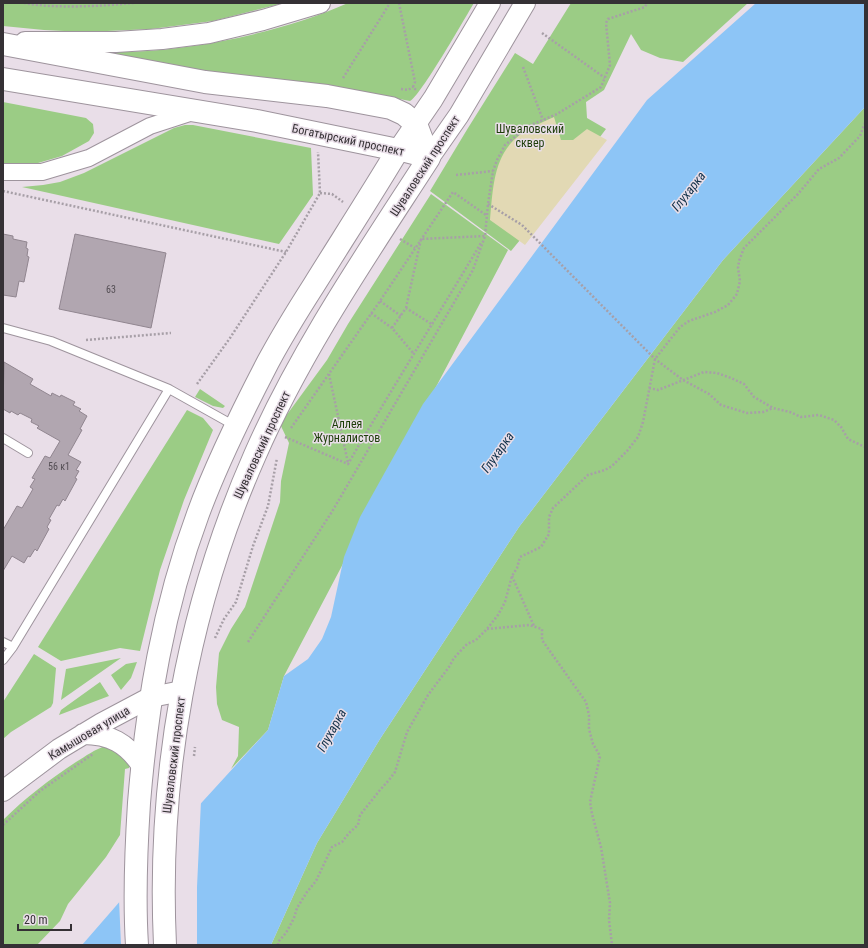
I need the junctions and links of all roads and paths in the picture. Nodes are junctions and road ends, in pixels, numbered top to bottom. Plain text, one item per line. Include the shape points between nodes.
1 (24, 3) edge
2 (134, 3) edge
3 (320, 3) edge
4 (390, 3) edge
5 (399, 3) edge
6 (490, 3) edge
7 (525, 3) edge
8 (647, 3) edge
9 (542, 32) dead end
10 (3, 43) edge
11 (523, 67) dead end
12 (605, 78) junction
13 (3, 79) edge
14 (339, 79) dead end
15 (419, 92) dead end
16 (194, 112) junction
17 (543, 120) junction
18 (865, 123) edge
19 (416, 124) junction
20 (318, 149) dead end
21 (398, 150) junction
22 (429, 158) junction
23 (493, 171) junction
24 (3, 172) edge
25 (456, 175) dead end
26 (3, 191) edge
27 (320, 193) junction
28 (346, 204) dead end
29 (488, 204) junction
30 (486, 215) junction
31 (485, 236) junction
32 (400, 239) dead end
33 (421, 239) junction
34 (415, 248) junction
35 (286, 252) junction
36 (380, 301) junction
37 (406, 308) junction
38 (371, 313) junction
39 (401, 316) junction
40 (433, 325) junction
41 (3, 328) edge
42 (392, 328) junction
43 (172, 333) dead end
44 (80, 341) dead end
45 (414, 354) junction
46 (655, 359) junction
47 (329, 374) junction
48 (683, 380) junction
49 (197, 384) dead end
50 (649, 388) junction
51 (169, 389) junction
52 (773, 408) junction
53 (236, 426) junction
54 (289, 430) dead end
55 (3, 438) edge
56 (282, 443) dead end
57 (865, 447) edge
58 (28, 453) dead end
59 (278, 457) dead end
60 (348, 464) junction
61 (512, 576) junction
62 (534, 627) junction
63 (487, 629) junction
64 (215, 639) dead end
65 (3, 642) edge
66 (248, 642) dead end
67 (13, 647) junction
68 (3, 660) edge
69 (182, 691) junction
70 (150, 697) junction
71 (82, 734) junction
72 (99, 750) dead end
73 (142, 766) junction
74 (3, 791) edge
75 (3, 825) edge
76 (137, 945) edge
77 (166, 945) edge
78 (278, 945) edge
79 (612, 945) edge

1 - 2 path
3 - 10 street via 263,20 162,39
4 - 14 path via 344,78
5 - 15 path via 415,82 413,87
6 - 19 street
7 - 22 street, Шуваловский проспект via 459,115
8 - 12 path via 645,7 608,19 606,23 610,65
9 - 12 path
10 - 19 main road via 205,82 327,96 391,108
11 - 17 path
12 - 17 path via 601,87 558,114
13 - 16 main road, Богатырский проспект
16 - 21 main road, Богатырский проспект
16 - 24 street via 150,126 89,158 42,172
17 - 23 path via 531,125 506,145
18 - 46 path via 860,136 838,158 819,169 744,248 739,261 740,281 737,294 728,305 680,327
19 - 21 street
19 - 22 main road, Богатырский проспект
20 - 27 path
21 - 22 street, Богатырский проспект
21 - 53 main road via 285,332
22 - 69 main road, Шуваловский проспект via 308,351 255,454 215,558 188,657
23 - 25 path
23 - 29 path
26 - 35 path
27 - 28 path via 332,194
27 - 35 path
29 - 30 path
29 - 46 path via 522,225
30 - 31 path
30 - 33 path via 453,192
31 - 33 path
31 - 40 path
31 - 66 path via 473,270 333,510
32 - 34 path
33 - 34 path
33 - 37 path
34 - 36 path
35 - 49 path
36 - 38 path
36 - 39 path
37 - 39 path
37 - 40 path
38 - 42 path
38 - 47 path
39 - 42 path
40 - 45 path
41 - 51 lane via 51,341
42 - 45 path
43 - 44 path
45 - 60 path
46 - 48 path
46 - 50 path
47 - 54 path
47 - 60 path
48 - 50 path via 658,390
48 - 52 path via 709,394 721,405 747,413 763,412
48 - 52 path via 704,372 717,373 744,384 754,397
50 - 61 path via 638,437 612,466 588,475 553,508 549,517 549,534 541,547 520,558
51 - 53 lane
51 - 67 lane
52 - 57 path via 801,418 819,415 834,420 848,439
53 - 70 main road via 213,476 183,558 171,598
55 - 58 lane
56 - 60 path via 285,436
59 - 64 path via 268,506 236,602 224,619
61 - 62 path
61 - 63 path via 505,602
62 - 63 path via 529,624
62 - 79 path via 542,629 542,640 586,702 589,729 600,756 590,802 601,847 610,903
63 - 78 path via 454,658 428,695 407,732 395,772 360,814 358,825 342,842 332,847 316,881 297,908
65 - 67 lane
67 - 68 lane
69 - 70 street, Камышовая улица
69 - 77 main road, Шуваловский проспект via 176,724 165,837
70 - 71 street, Камышовая улица
70 - 73 main road
71 - 73 street via 103,736 120,742
71 - 74 street, Камышовая улица
72 - 75 path via 40,791
73 - 76 main road via 137,837

